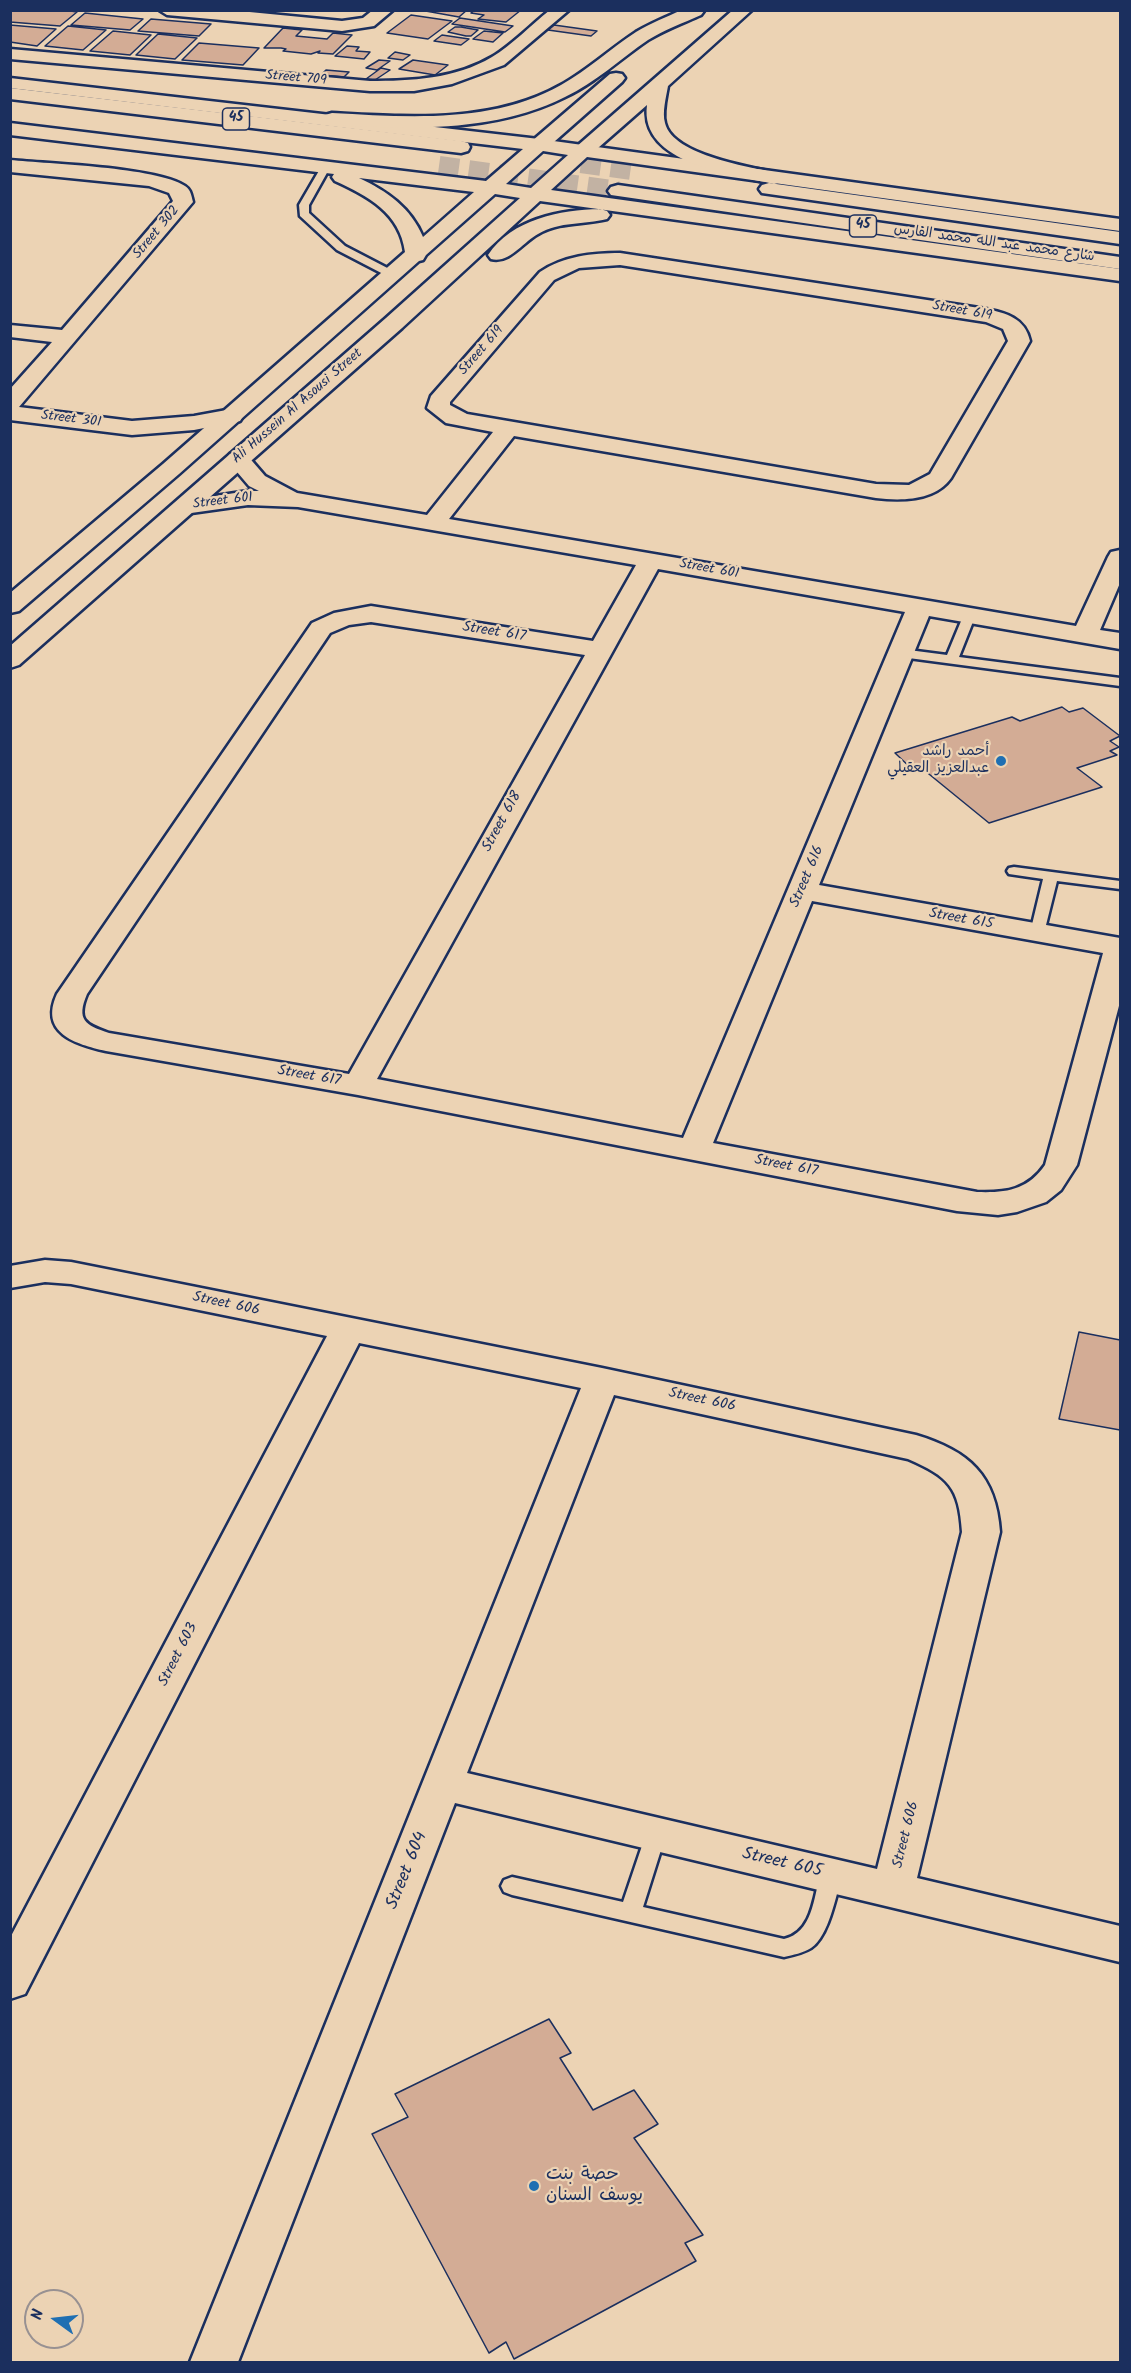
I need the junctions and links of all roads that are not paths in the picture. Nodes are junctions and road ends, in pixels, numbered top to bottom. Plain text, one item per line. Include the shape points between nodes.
1 (385, 10) edge
2 (561, 10) edge
3 (695, 10) edge
4 (744, 10) edge
5 (178, 11) edge
6 (10, 54) edge
7 (10, 83) edge
8 (659, 84) junction
9 (10, 93) edge
10 (10, 113) edge
11 (332, 119) junction
12 (10, 129) edge
13 (539, 144) junction
14 (461, 147) tunnel mouth
15 (583, 151) junction
16 (303, 165) junction
17 (10, 166) edge
18 (439, 166) tunnel mouth
19 (323, 171) junction
20 (639, 171) tunnel mouth
21 (774, 178) junction
22 (492, 188) junction
23 (618, 190) tunnel mouth
24 (535, 194) junction
25 (691, 216) junction
26 (1120, 225) edge
27 (1120, 238) edge
28 (416, 256) junction
29 (1120, 263) edge
30 (393, 275) junction
31 (1120, 275) edge
32 (394, 323) junction
33 (10, 331) edge
34 (69, 337) junction
35 (10, 404) edge
36 (10, 413) edge
37 (232, 416) junction
38 (132, 428) junction
39 (508, 428) junction
40 (238, 459) junction
41 (171, 470) junction
42 (297, 500) junction
43 (184, 507) junction
44 (434, 522) junction
45 (1120, 557) edge
46 (651, 560) junction
47 (10, 606) edge
48 (920, 606) junction
49 (970, 614) junction
50 (1085, 634) junction
51 (1120, 641) edge
52 (599, 650) junction
53 (901, 654) junction
54 (952, 659) junction
55 (10, 660) edge
56 (1120, 682) edge
57 (1014, 871) dead end
58 (1051, 876) junction
59 (1120, 885) edge
60 (802, 891) junction
61 (1036, 933) junction
62 (1120, 947) edge
63 (358, 1085) junction
64 (695, 1148) junction
65 (10, 1277) edge
66 (348, 1330) junction
67 (602, 1380) junction
68 (443, 1784) junction
69 (656, 1834) junction
70 (831, 1875) junction
71 (512, 1886) dead end
72 (893, 1891) junction
73 (630, 1913) junction
74 (1120, 1944) edge
75 (10, 1981) edge
76 (214, 2362) edge

1 - 5 street via 368,22 342,26
2 - 6 street, Street 709 via 498,61 452,79 414,86 370,86
3 - 11 street via 642,36 564,91 526,106 442,120
3 - 13 street
4 - 8 street, Ali Hussein Al Asousi Street
7 - 11 street
8 - 15 street, Ali Hussein Al Asousi Street
8 - 21 street via 656,127 667,142 703,160
9 - 14 street, 45
10 - 18 street, 45
11 - 13 street
12 - 16 street
13 - 15 street
13 - 22 street
15 - 21 street
15 - 24 street, Ali Hussein Al Asousi Street
16 - 19 street
16 - 22 street
17 - 34 street, Street 302 via 152,180 170,185 183,197 180,207
19 - 28 street via 375,194 398,212 413,233
19 - 30 lane via 304,205 304,214 342,248
20 - 27 street, شارع محمد عبد الله محمد الفارس / 45
21 - 26 street
22 - 24 street
22 - 28 street
23 - 29 street, شارع محمد عبد الله محمد الفارس / 45
24 - 25 street
24 - 32 street, Ali Hussein Al Asousi Street
25 - 31 street
25 - 32 street via 594,215 560,219 520,234 479,273 438,302
28 - 30 street
30 - 37 street
32 - 40 street, Ali Hussein Al Asousi Street
33 - 34 street
34 - 35 street, Street 302
36 - 38 street, Street 301
37 - 38 street, Street 301
37 - 41 street
38 - 41 street, Street 301 via 161,441 169,450
39 - 39 street, Street 619 via 876,491 915,491 939,478 1019,334 1006,322 980,314 633,261 581,262 547,276 439,400 438,408 453,418
39 - 44 street
40 - 42 street, Street 601 via 257,481
40 - 43 street, Ali Hussein Al Asousi Street
41 - 47 street
42 - 43 street, Street 601 via 248,498
42 - 44 street, Street 601
43 - 55 street, Ali Hussein Al Asousi Street
44 - 46 street, Street 601
45 - 50 street
46 - 48 street, Street 601
46 - 52 street, Street 618
48 - 49 street, Street 601
48 - 53 street, Street 616
49 - 50 street, Street 601
49 - 54 lane
50 - 51 street, Street 601
52 - 63 street, Street 618
52 - 63 street, Street 617 via 371,614 343,618 321,628 66,1005 65,1016 70,1025 91,1038
53 - 54 lane
53 - 60 street, Street 616
54 - 56 lane
57 - 58 lane
58 - 59 lane
58 - 61 lane
60 - 61 street, Street 615
60 - 64 street, Street 616
61 - 62 street, Street 615
62 - 64 street, Street 617 via 1061,1165 1054,1180 1040,1192 1019,1201 969,1202
63 - 64 street, Street 617
65 - 66 street, Street 606 via 45,1271 71,1273
66 - 67 street, Street 606
66 - 75 street, Street 603
67 - 68 street, Street 604
67 - 72 street, Street 606 via 916,1448 955,1468 978,1498 981,1532
68 - 69 street, Street 605
68 - 76 street, Street 604
69 - 70 street, Street 605
69 - 73 lane
70 - 72 street, Street 605
70 - 73 lane via 814,1929 808,1939 791,1947
71 - 73 lane
72 - 74 street, Street 605

